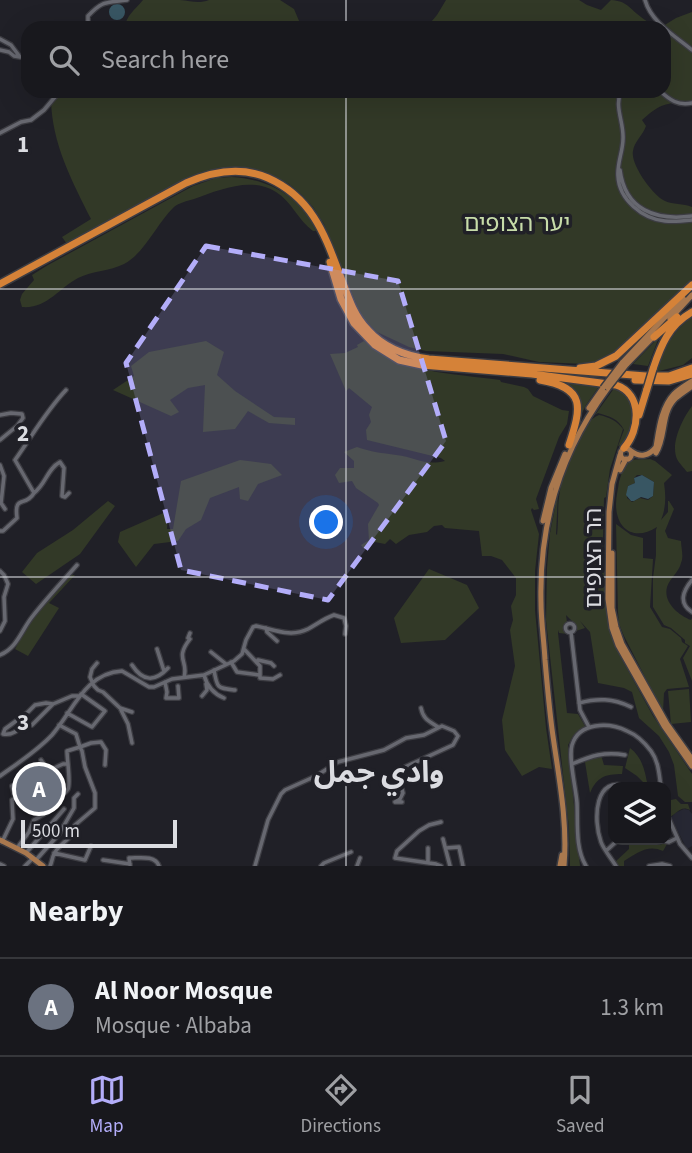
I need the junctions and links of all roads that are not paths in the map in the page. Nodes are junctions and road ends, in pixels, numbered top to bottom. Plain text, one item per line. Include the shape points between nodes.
1 (127, 0) edge
2 (645, 0) edge
3 (88, 21) edge
4 (657, 21) edge
5 (671, 32) edge
6 (0, 39) edge
7 (0, 50) edge
8 (692, 50) edge
9 (54, 98) edge
10 (618, 98) edge
11 (670, 98) edge
12 (692, 103) edge
13 (0, 133) edge
14 (692, 218) edge
15 (328, 255) junction
16 (0, 286) edge
17 (692, 286) edge
18 (692, 295) edge
19 (692, 310) edge
20 (654, 337) junction
21 (624, 364) junction
22 (692, 366) edge
23 (445, 368) junction
24 (548, 368) junction
25 (653, 373) junction
26 (692, 374) edge
27 (692, 381) edge
28 (692, 386) edge
29 (605, 388) junction
30 (66, 390) dead end
31 (0, 415) edge
32 (0, 440) edge
33 (569, 445) junction
34 (627, 453) junction
35 (0, 465) edge
36 (34, 493) junction
37 (69, 493) dead end
38 (5, 509) dead end
39 (0, 531) edge
40 (77, 565) dead end
41 (0, 571) edge
42 (692, 580) edge
43 (692, 612) edge
44 (265, 628) junction
45 (0, 631) edge
46 (571, 632) dead end
47 (190, 633) dead end
48 (345, 634) dead end
49 (277, 641) dead end
50 (157, 649) dead end
51 (244, 649) junction
52 (212, 652) dead end
53 (0, 656) edge
54 (256, 660) junction
55 (97, 663) dead end
56 (229, 663) junction
57 (132, 665) dead end
58 (275, 666) dead end
59 (214, 670) junction
60 (204, 675) junction
61 (259, 675) junction
62 (280, 675) dead end
63 (143, 677) junction
64 (184, 677) junction
65 (165, 682) junction
66 (206, 682) junction
67 (92, 684) junction
68 (145, 686) junction
69 (178, 687) dead end
70 (236, 690) dead end
71 (80, 695) junction
72 (202, 696) dead end
73 (224, 698) dead end
74 (579, 703) junction
75 (53, 704) junction
76 (631, 707) dead end
77 (120, 708) junction
78 (421, 708) dead end
79 (132, 712) dead end
80 (67, 713) junction
81 (25, 723) dead end
82 (32, 725) dead end
83 (59, 725) junction
84 (438, 727) junction
85 (589, 727) junction
86 (132, 743) dead end
87 (79, 747) junction
88 (625, 755) dead end
89 (691, 757) edge
90 (41, 760) dead end
91 (67, 764) junction
92 (572, 764) junction
93 (105, 765) dead end
94 (692, 766) edge
95 (50, 771) junction
96 (0, 776) edge
97 (660, 782) edge
98 (12, 786) dead end
99 (608, 787) edge
100 (78, 794) dead end
101 (25, 795) junction
102 (15, 797) junction
103 (402, 802) dead end
104 (64, 809) dead end
105 (48, 812) dead end
106 (441, 822) dead end
107 (671, 824) edge
108 (677, 838) junction
109 (443, 839) dead end
110 (671, 841) edge
111 (1, 842) edge
112 (613, 845) edge
113 (91, 846) dead end
114 (16, 848) junction
115 (428, 848) dead end
116 (446, 848) junction
117 (606, 851) junction
118 (351, 852) dead end
119 (26, 853) junction
120 (54, 853) junction
121 (360, 858) dead end
122 (692, 859) edge
123 (103, 860) dead end
124 (428, 862) junction
125 (37, 863) edge
126 (418, 863) edge
127 (130, 865) edge
128 (25, 866) edge
129 (50, 866) edge
130 (159, 866) edge
131 (255, 866) edge
132 (321, 866) edge
133 (357, 866) edge
134 (441, 866) edge
135 (450, 866) edge
136 (463, 866) edge
137 (562, 866) edge
138 (586, 866) edge
139 (615, 866) edge
140 (649, 866) edge
141 (670, 866) edge

1 - 3 street via 102,3
2 - 4 street
5 - 8 street
6 - 7 street via 20,57
9 - 13 street via 31,120
10 - 14 street via 623,136 618,173 627,200 659,220
11 - 12 street
15 - 16 highway via 310,216 290,195 258,179 225,175 181,190
15 - 23 highway via 346,310 359,331 399,360
15 - 26 highway via 348,307 363,331 405,358 646,381
16 - 24 highway via 186,183 220,172 244,172 279,184 309,208 356,314 382,343 422,358
17 - 21 main road
17 - 24 highway via 611,360 591,367
18 - 20 main road
19 - 20 highway
19 - 25 highway via 668,333
20 - 21 main road
21 - 29 main road, bridge
22 - 25 highway via 675,375
23 - 33 highway via 545,380 566,389 579,411
23 - 34 highway via 620,386 630,394 636,409
24 - 25 highway
25 - 34 highway, bridge
27 - 34 main road via 668,402 656,447 643,456
28 - 34 main road via 673,401 655,453 648,458
29 - 33 main road
29 - 137 main road via 569,453 550,508 543,550 541,615 564,814
30 - 36 street via 15,460
31 - 32 street via 23,414
33 - 137 main road via 545,512 537,584 548,724 562,824
34 - 89 main road, הר הצופים via 613,502 614,620 622,644
34 - 94 main road, הר הצופים via 612,484 609,512 612,628 664,726
35 - 38 street
36 - 37 street via 52,466 60,462 64,468 62,496
36 - 39 street via 17,504 18,518
40 - 53 street via 30,619 17,642
41 - 45 street via 8,588
42 - 43 street via 683,598
44 - 48 street via 302,631 334,615 344,618
44 - 49 street
44 - 51 street via 253,627
46 - 74 street
47 - 64 street via 181,659
50 - 63 street via 166,670
51 - 54 street
51 - 56 street
52 - 56 street
54 - 58 street
54 - 61 street
55 - 67 street via 90,677
56 - 59 street
56 - 61 street via 237,672
57 - 63 street
59 - 60 street
59 - 70 street via 218,687
60 - 64 street
60 - 66 street
61 - 62 street via 263,679
63 - 68 street
64 - 65 street
65 - 68 street
65 - 69 street via 166,698 179,698
66 - 72 street
66 - 73 street
67 - 68 street via 105,674 122,671
67 - 71 street
67 - 77 street
71 - 75 street
71 - 80 street
71 - 80 street via 105,710 92,726
74 - 76 street via 605,699
74 - 85 street
75 - 81 street via 35,705 4,734
75 - 82 street
77 - 79 street
77 - 86 street
78 - 84 street via 424,717
80 - 83 street
83 - 87 street via 76,734
83 - 96 street via 27,758
84 - 103 street via 454,731 457,739 405,767 400,782 403,793 395,802
84 - 131 street via 384,750 338,762 285,790 268,820
85 - 92 street via 574,740
85 - 97 street via 615,727 638,737 656,760
87 - 91 street via 67,751
87 - 93 street via 101,742 106,750
87 - 120 street via 95,793 95,808
88 - 92 street via 597,754
90 - 95 street
91 - 95 street
91 - 101 street via 69,789 58,797
92 - 138 street via 579,849
95 - 101 street via 46,776 36,775
98 - 102 street
99 - 117 street via 597,806 598,831
100 - 125 street via 59,834
101 - 102 street
102 - 111 street via 13,819
104 - 119 street
105 - 114 street via 34,820
106 - 126 street via 427,825 397,851 395,858
107 - 108 street
108 - 110 street
108 - 122 street
109 - 116 street
111 - 114 main road
111 - 125 main road
112 - 117 street
113 - 120 street via 85,860
114 - 119 main road
115 - 124 street
116 - 135 street
116 - 136 street via 458,846
117 - 139 street
118 - 132 street
119 - 125 main road
120 - 129 street
121 - 133 street
123 - 127 street
124 - 126 street
124 - 134 street
125 - 128 street
127 - 130 street via 129,858 149,858
140 - 141 street

